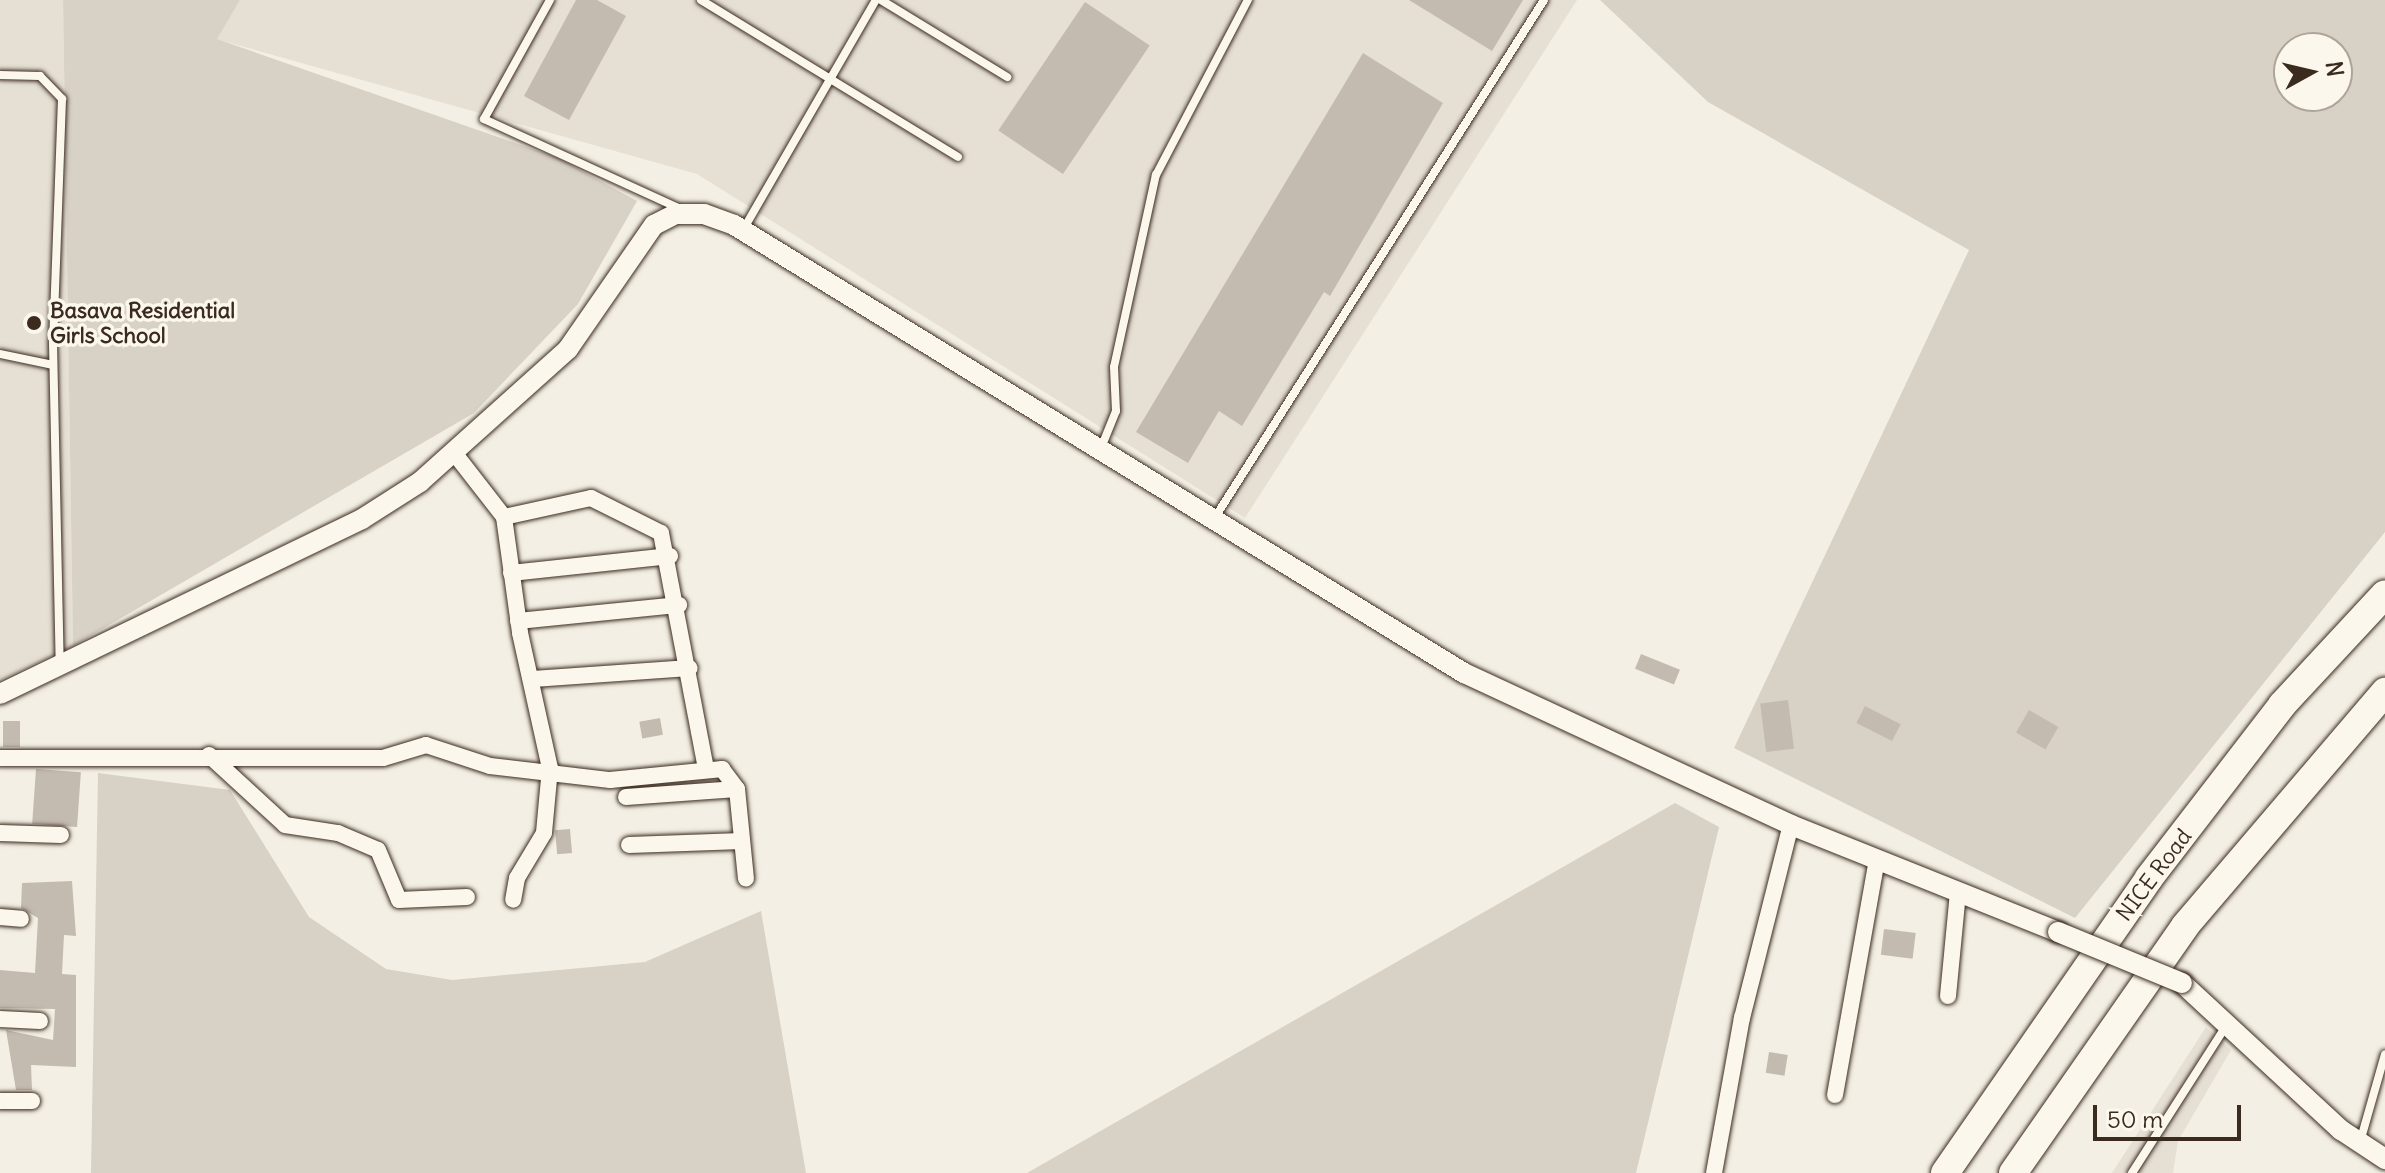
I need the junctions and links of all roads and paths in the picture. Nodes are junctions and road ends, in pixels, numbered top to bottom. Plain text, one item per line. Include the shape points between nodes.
1 (550, 0) edge
2 (701, 0) edge
3 (878, 0) edge
4 (1248, 0) edge
5 (1544, 0) edge
6 (0, 75) edge
7 (1007, 77) dead end
8 (831, 79) junction
9 (958, 157) dead end
10 (691, 214) junction
11 (743, 231) junction
12 (0, 354) edge
13 (53, 365) junction
14 (1101, 450) junction
15 (455, 454) junction
16 (504, 517) junction
17 (1213, 519) junction
18 (670, 556) junction
19 (511, 573) junction
20 (2385, 594) edge
21 (679, 605) junction
22 (518, 621) junction
23 (60, 667) junction
24 (690, 668) junction
25 (533, 679) junction
26 (2385, 692) edge
27 (0, 694) edge
28 (209, 755) junction
29 (0, 758) edge
30 (550, 768) junction
31 (706, 768) junction
32 (737, 789) junction
33 (626, 797) dead end
34 (1791, 825) junction
35 (0, 833) edge
36 (61, 835) dead end
37 (742, 841) junction
38 (629, 845) dead end
39 (1877, 860) junction
40 (746, 879) dead end
41 (1958, 892) junction
42 (467, 897) dead end
43 (513, 900) dead end
44 (0, 917) edge
45 (21, 919) dead end
46 (1948, 996) dead end
47 (0, 1019) edge
48 (40, 1021) dead end
49 (2226, 1026) junction
50 (2385, 1054) edge
51 (1835, 1095) dead end
52 (0, 1101) edge
53 (32, 1101) dead end
54 (2360, 1143) junction
55 (2385, 1159) edge
56 (1714, 1173) edge
57 (1945, 1173) edge
58 (2013, 1173) edge
59 (2132, 1173) edge

1 - 10 lane via 484,119
2 - 8 lane
3 - 7 lane
3 - 8 lane
4 - 14 lane via 1156,175 1114,367 1116,411
5 - 17 lane
6 - 13 lane via 40,76 62,99
8 - 9 lane
8 - 11 lane
10 - 11 street
10 - 15 street via 654,225 580,336
11 - 14 street
12 - 13 lane
13 - 23 lane
14 - 17 street
15 - 16 street
15 - 23 street via 362,519
16 - 18 street via 517,508 602,500 661,533
16 - 19 street
17 - 34 street via 1464,673
18 - 19 street
18 - 21 street
19 - 22 street
20 - 57 highway, NICE Road via 2282,705 2149,878
21 - 22 street
21 - 24 street
22 - 25 street
23 - 27 street
24 - 25 street
24 - 31 street
25 - 30 street
26 - 58 highway via 2185,926
28 - 29 street
28 - 30 street via 383,758 426,745 490,766
28 - 42 street via 285,825 338,833 378,850 399,900
30 - 31 street via 610,780
30 - 43 street via 544,833 517,878
31 - 32 street via 729,773
32 - 33 street
32 - 37 street
34 - 39 street
34 - 56 street via 1742,1018
35 - 36 street
37 - 38 street
37 - 40 street
39 - 41 street
39 - 51 street
41 - 46 street
41 - 49 street, bridge via 2182,983
44 - 45 street
47 - 48 street
49 - 54 street
49 - 59 lane
50 - 54 lane
52 - 53 street
54 - 55 street

